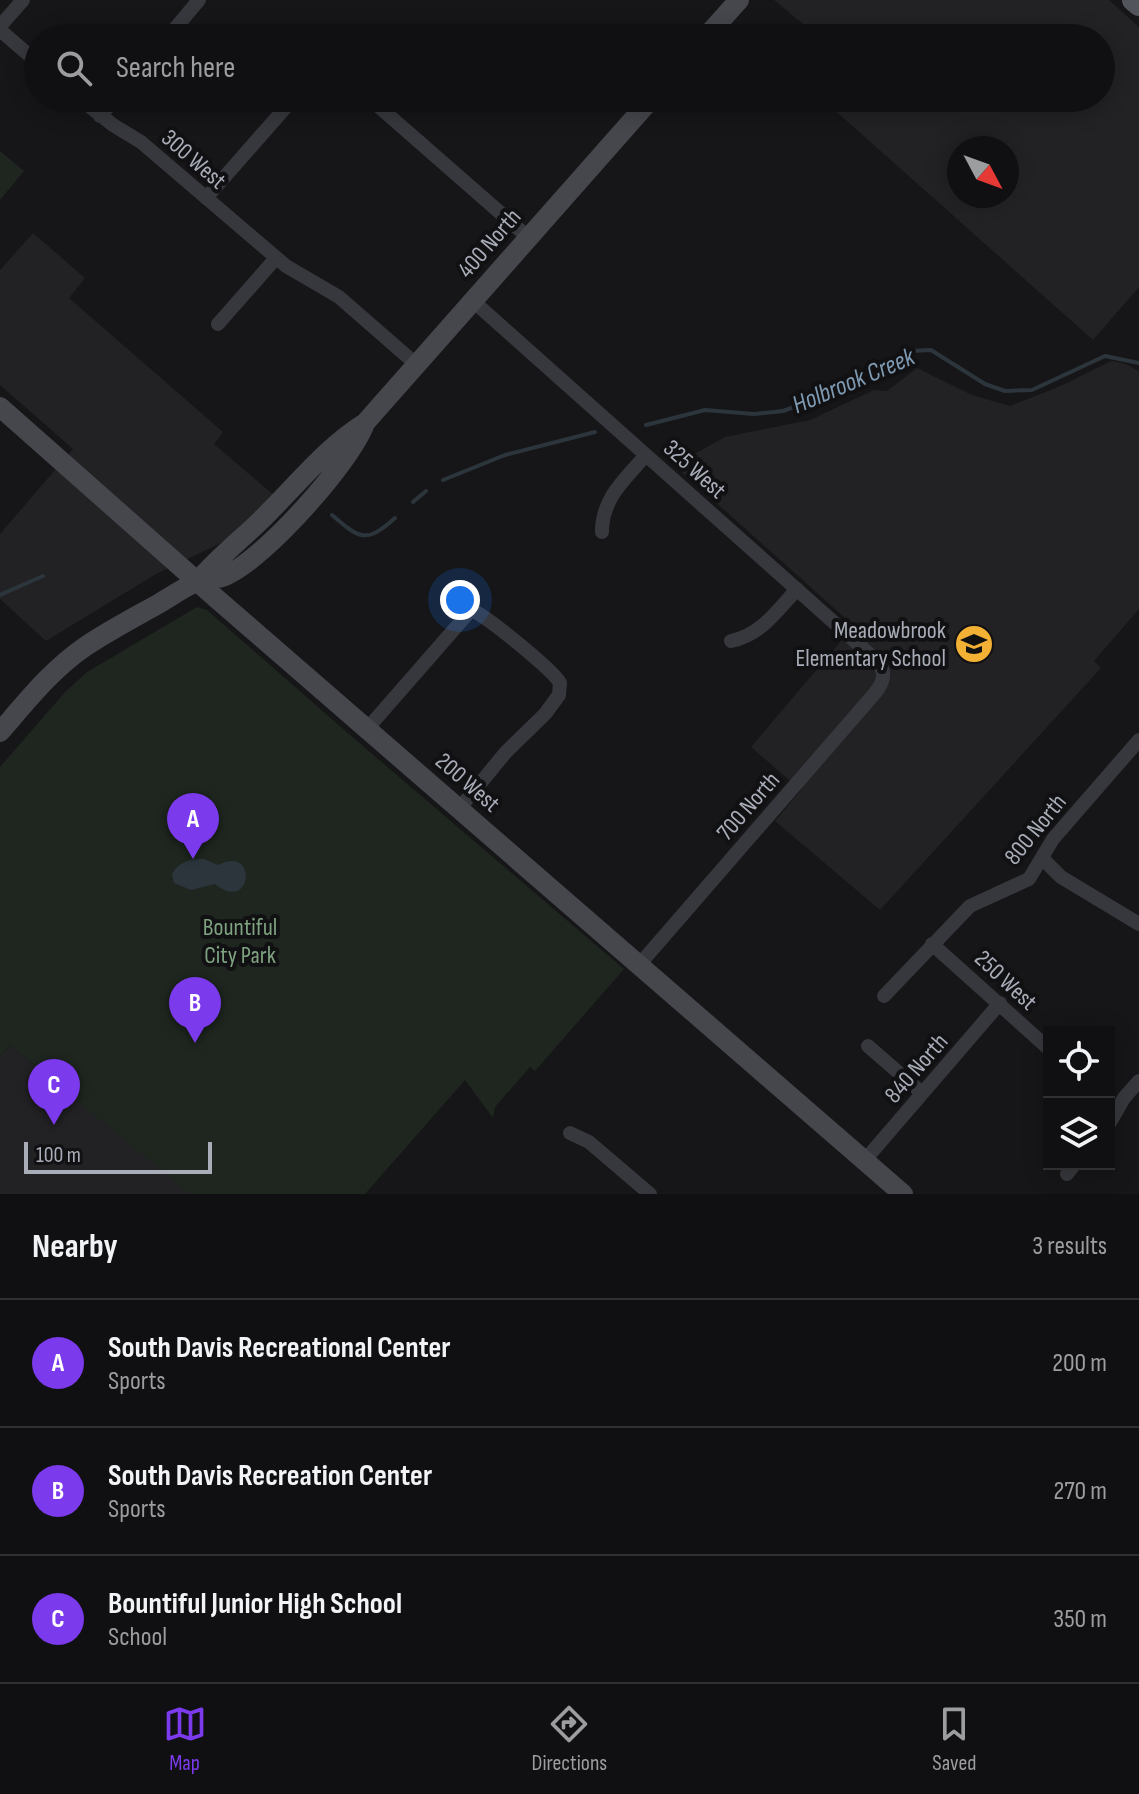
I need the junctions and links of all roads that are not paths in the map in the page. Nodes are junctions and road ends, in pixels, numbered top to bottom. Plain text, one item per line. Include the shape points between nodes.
1 (23, 0) edge
2 (199, 0) edge
3 (739, 0) edge
4 (1133, 0) edge
5 (1139, 5) edge
6 (179, 24) edge
7 (718, 24) edge
8 (0, 28) edge
9 (24, 50) edge
10 (95, 112) edge
11 (104, 112) edge
12 (282, 112) edge
13 (385, 112) edge
14 (640, 112) edge
15 (100, 116) junction
16 (206, 198) junction
17 (529, 238) junction
18 (276, 258) junction
19 (473, 301) junction
20 (218, 324) dead end
21 (417, 365) junction
22 (0, 407) edge
23 (646, 455) junction
24 (602, 532) dead end
25 (198, 581) junction
26 (797, 589) junction
27 (731, 641) dead end
28 (884, 673) joint
29 (367, 729) junction
30 (0, 732) edge
31 (1139, 740) edge
32 (459, 809) junction
33 (1043, 859) junction
34 (1139, 924) edge
35 (932, 944) junction
36 (639, 965) junction
37 (884, 996) dead end
38 (1000, 1003) junction
39 (1043, 1043) edge
40 (868, 1046) dead end
41 (1139, 1081) edge
42 (922, 1093) junction
43 (1115, 1104) edge
44 (570, 1133) dead end
45 (865, 1160) junction
46 (650, 1194) edge
47 (903, 1194) edge

1 - 8 street
2 - 6 street
3 - 7 main road
4 - 5 main road
8 - 9 street
10 - 15 street, 300 West
11 - 15 street
12 - 16 street
13 - 17 street
14 - 17 main road, 400 North
15 - 16 street, 300 West via 141,142
16 - 18 street, 300 West
17 - 19 main road, 400 North
18 - 20 street
18 - 21 street, 300 West via 333,292
19 - 21 main road, 400 North
19 - 23 street, 325 West
21 - 25 main road, 400 North via 365,423 343,463 269,543 226,576
22 - 25 main road, 200 West
23 - 24 street via 609,498
23 - 26 street, 325 West
25 - 29 main road, 200 West
25 - 30 main road, 400 North via 71,657
26 - 27 street via 757,632
26 - 28 street, 325 West
28 - 36 street, 700 North via 875,693
29 - 32 main road, 200 West
29 - 32 street via 471,610 482,613 551,669 560,683 555,701
31 - 33 street, 800 North via 1053,839
32 - 36 main road, 200 West
33 - 34 street via 1061,877
33 - 35 street, 800 North via 1029,879 970,906
35 - 37 street, 800 North
35 - 38 street, 250 West
36 - 45 main road, 200 West
38 - 39 street, 250 West
38 - 42 street, 840 North
40 - 42 street
41 - 43 street
42 - 45 street, 840 North
44 - 46 street via 589,1142
45 - 47 main road, 200 West

